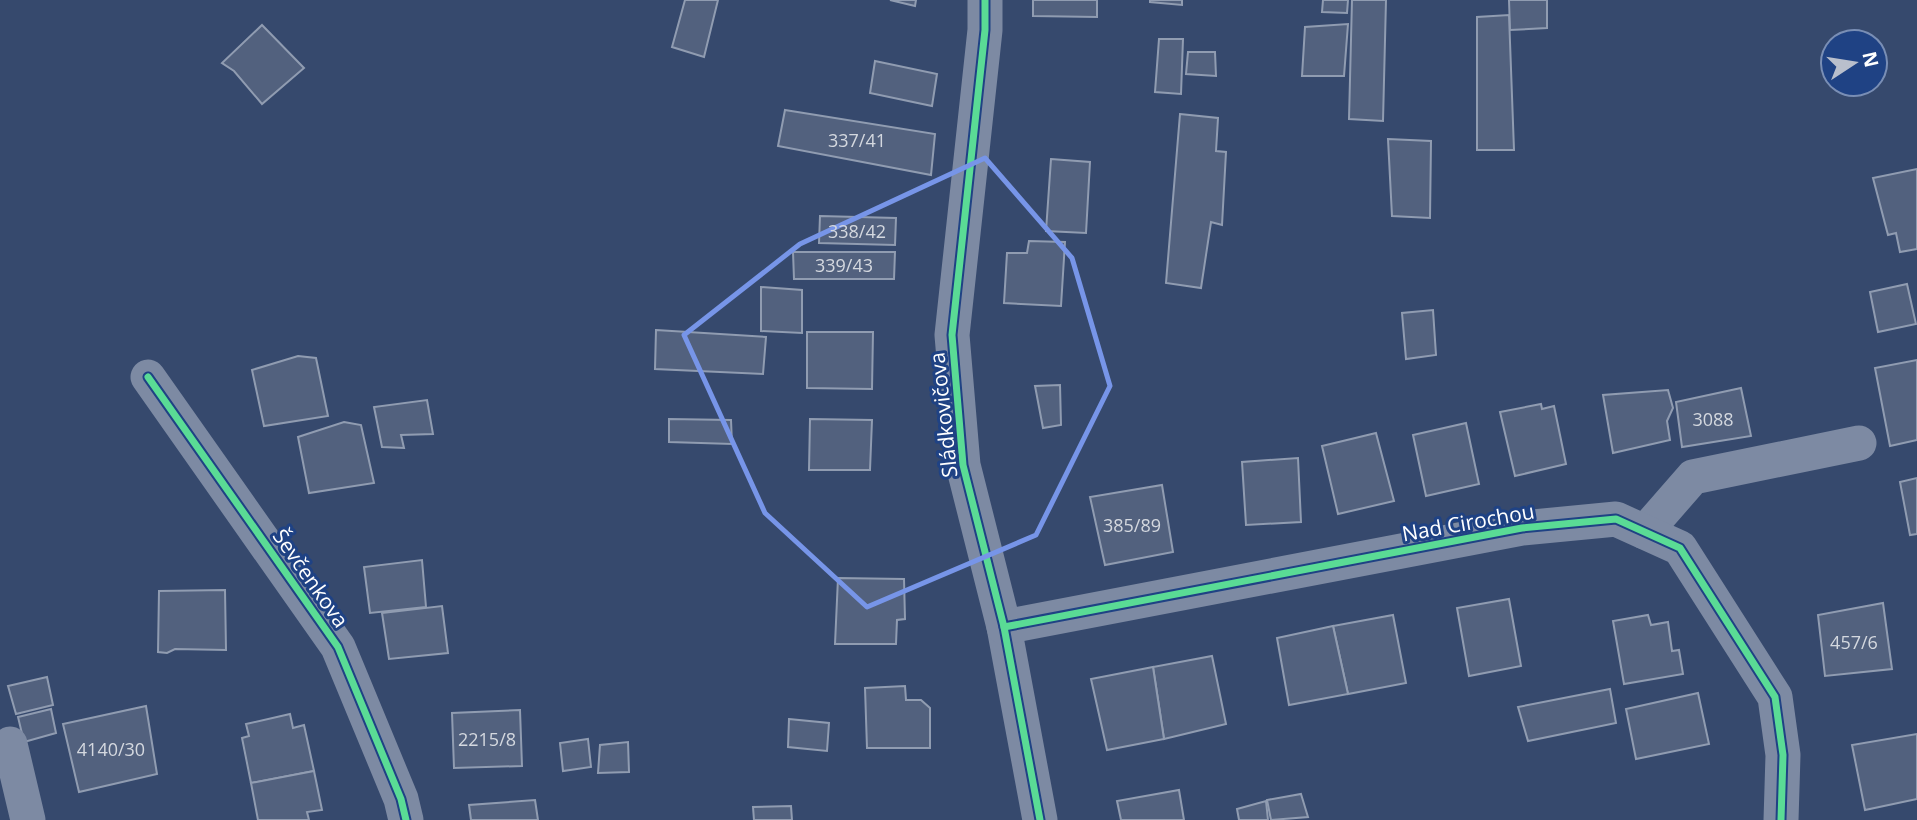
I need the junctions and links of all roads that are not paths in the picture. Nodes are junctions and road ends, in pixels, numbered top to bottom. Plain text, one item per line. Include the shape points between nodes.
1 (985, 0) edge
2 (148, 377) dead end
3 (1859, 443) dead end
4 (1644, 532) junction
5 (1004, 627) junction
6 (10, 744) dead end
7 (29, 820) edge
8 (406, 820) edge
9 (1040, 820) edge
10 (1781, 820) edge

1 - 5 street, Sládkovičova via 952,335 963,465
2 - 8 street, Ševčenkova via 338,648
3 - 4 street via 1693,477
4 - 5 street, Nad Cirochou via 1616,519 1522,528
4 - 10 street, Nad Cirochou via 1680,548 1775,697 1783,755
5 - 9 street, Sládkovičova
6 - 7 street

